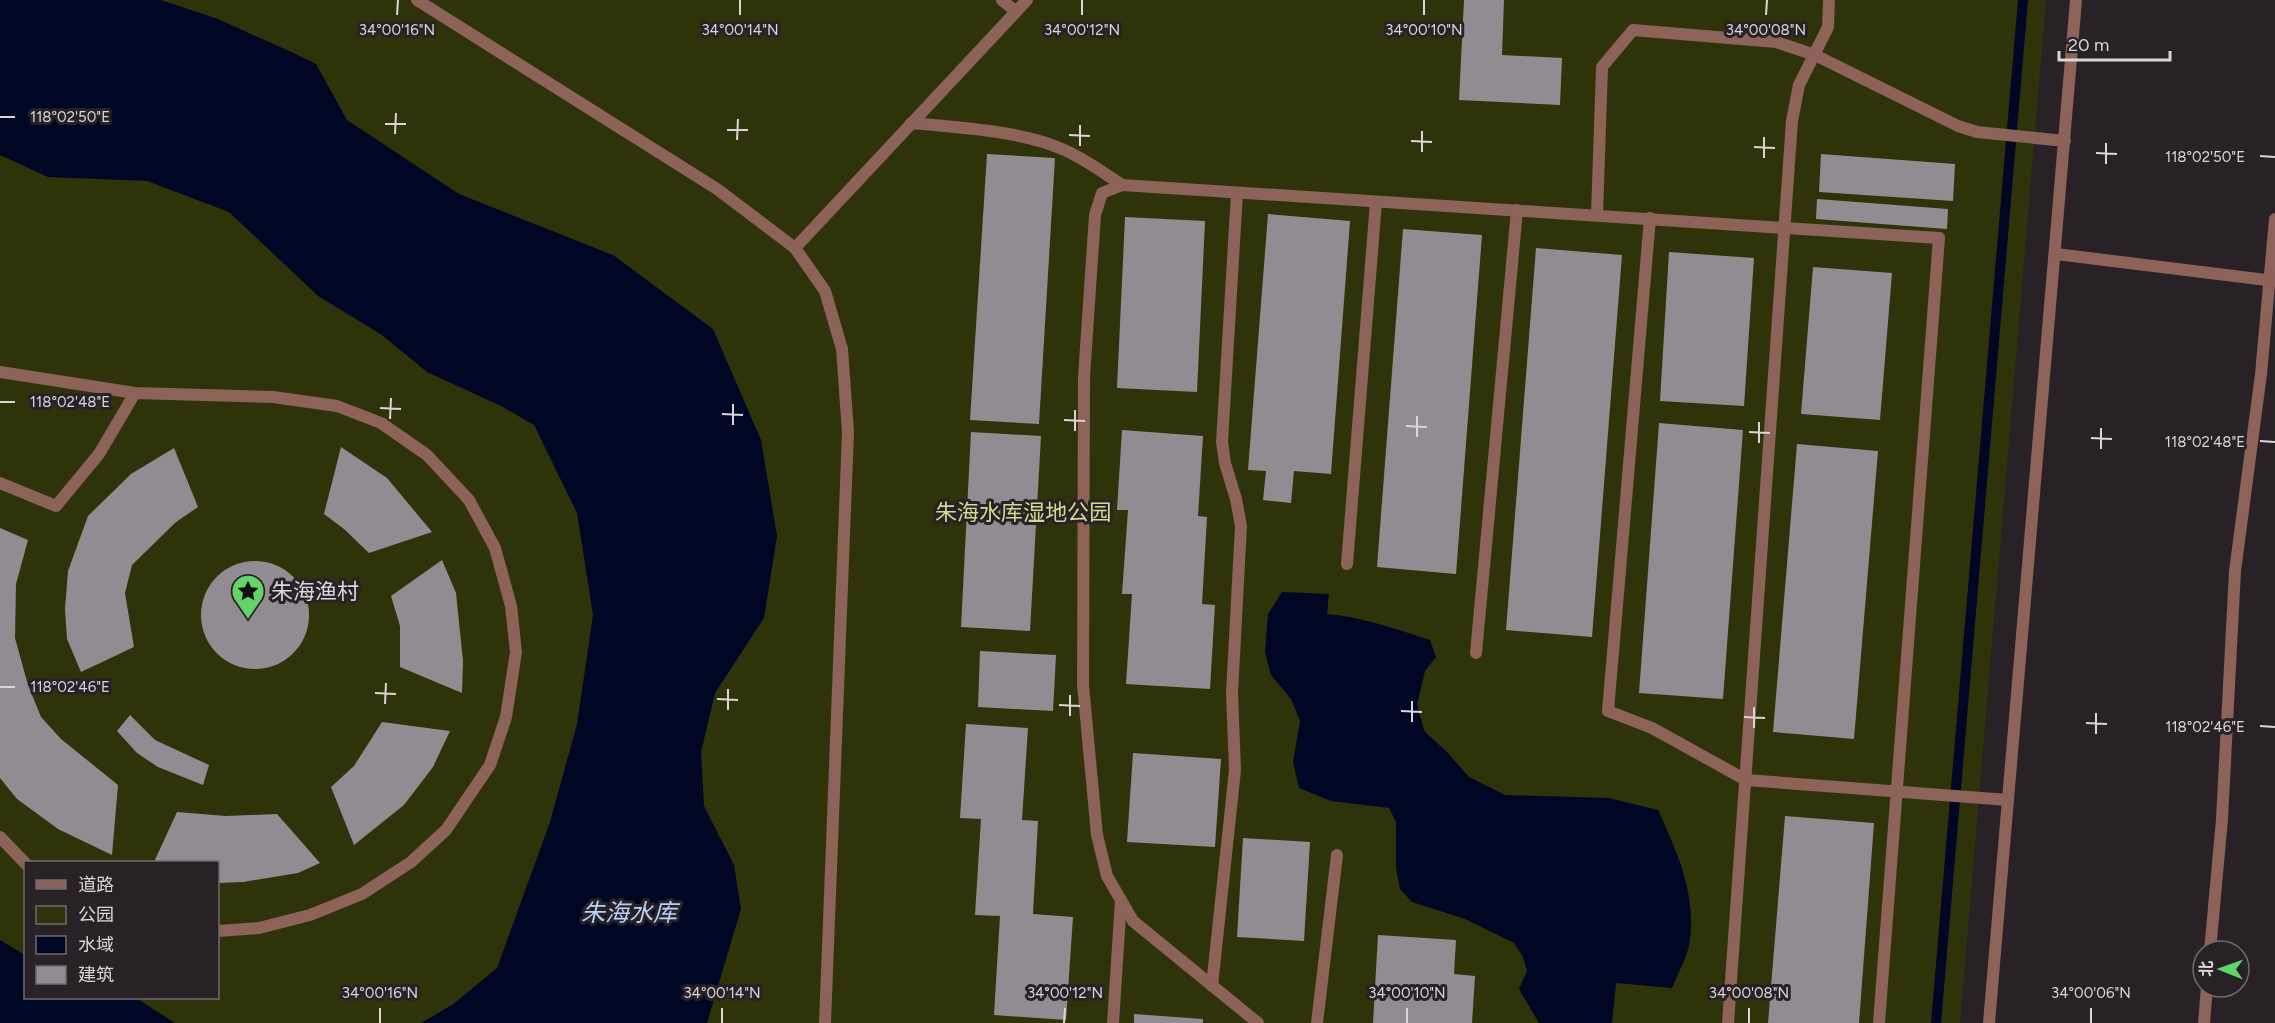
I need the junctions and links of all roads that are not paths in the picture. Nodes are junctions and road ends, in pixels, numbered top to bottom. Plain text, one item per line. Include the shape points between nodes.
1 (417, 0) edge
2 (1002, 0) edge
3 (1027, 0) edge
4 (1829, 0) edge
5 (2076, 0) edge
6 (1016, 12) junction
7 (1815, 55) junction
8 (911, 123) junction
9 (2065, 141) junction
10 (1122, 185) junction
11 (1237, 193) junction
12 (1376, 201) junction
13 (1517, 210) junction
14 (1597, 215) junction
15 (1650, 218) junction
16 (2275, 219) edge
17 (1785, 227) junction
18 (795, 248) junction
19 (2056, 254) junction
20 (2272, 281) edge
21 (0, 372) edge
22 (135, 393) junction
23 (0, 483) edge
24 (1347, 564) dead end
25 (1476, 653) dead end
26 (1746, 780) junction
27 (1896, 792) junction
28 (2008, 801) junction
29 (0, 837) edge
30 (1337, 855) dead end
31 (24, 862) edge
32 (1121, 900) junction
33 (219, 930) edge
34 (2211, 939) edge
35 (1212, 986) junction
36 (2206, 999) edge
37 (825, 1023) edge
38 (1113, 1023) edge
39 (1258, 1023) edge
40 (1317, 1023) edge
41 (1728, 1023) edge
42 (1879, 1023) edge
43 (1989, 1023) edge
44 (2204, 1023) edge

1 - 18 street via 717,189
2 - 6 street
3 - 6 street
4 - 7 street via 1828,27
5 - 9 street
6 - 8 street
7 - 9 street via 1958,126
7 - 14 street via 1776,42 1633,30 1602,67
7 - 17 street via 1798,85
8 - 10 street via 1042,141 1082,158
8 - 18 street
9 - 19 street
10 - 11 street
10 - 32 street via 1102,193 1095,214 1084,378 1083,532 1083,685 1096,823 1107,876
11 - 12 street
11 - 35 street via 1222,442 1241,526 1232,693 1235,770
12 - 13 street
12 - 24 street
13 - 14 street
13 - 25 street
14 - 15 street
15 - 17 street
15 - 26 street via 1608,711 1652,728
16 - 20 street
17 - 26 street
17 - 27 street via 1939,238
18 - 37 street via 825,291 842,349 848,432
19 - 20 street
19 - 28 street
20 - 34 street via 2235,571 2222,819
21 - 22 street
22 - 23 street via 99,454 56,506
22 - 33 street via 273,397 337,405 381,423 427,455 469,500 495,548 511,606 516,652 506,717 490,765 446,830 411,862 362,894 310,915 259,928
26 - 27 street
26 - 41 street
27 - 28 street
27 - 42 street
28 - 43 street
29 - 31 street
30 - 40 street
32 - 35 street via 1133,921
32 - 38 street
35 - 39 street
36 - 44 street

